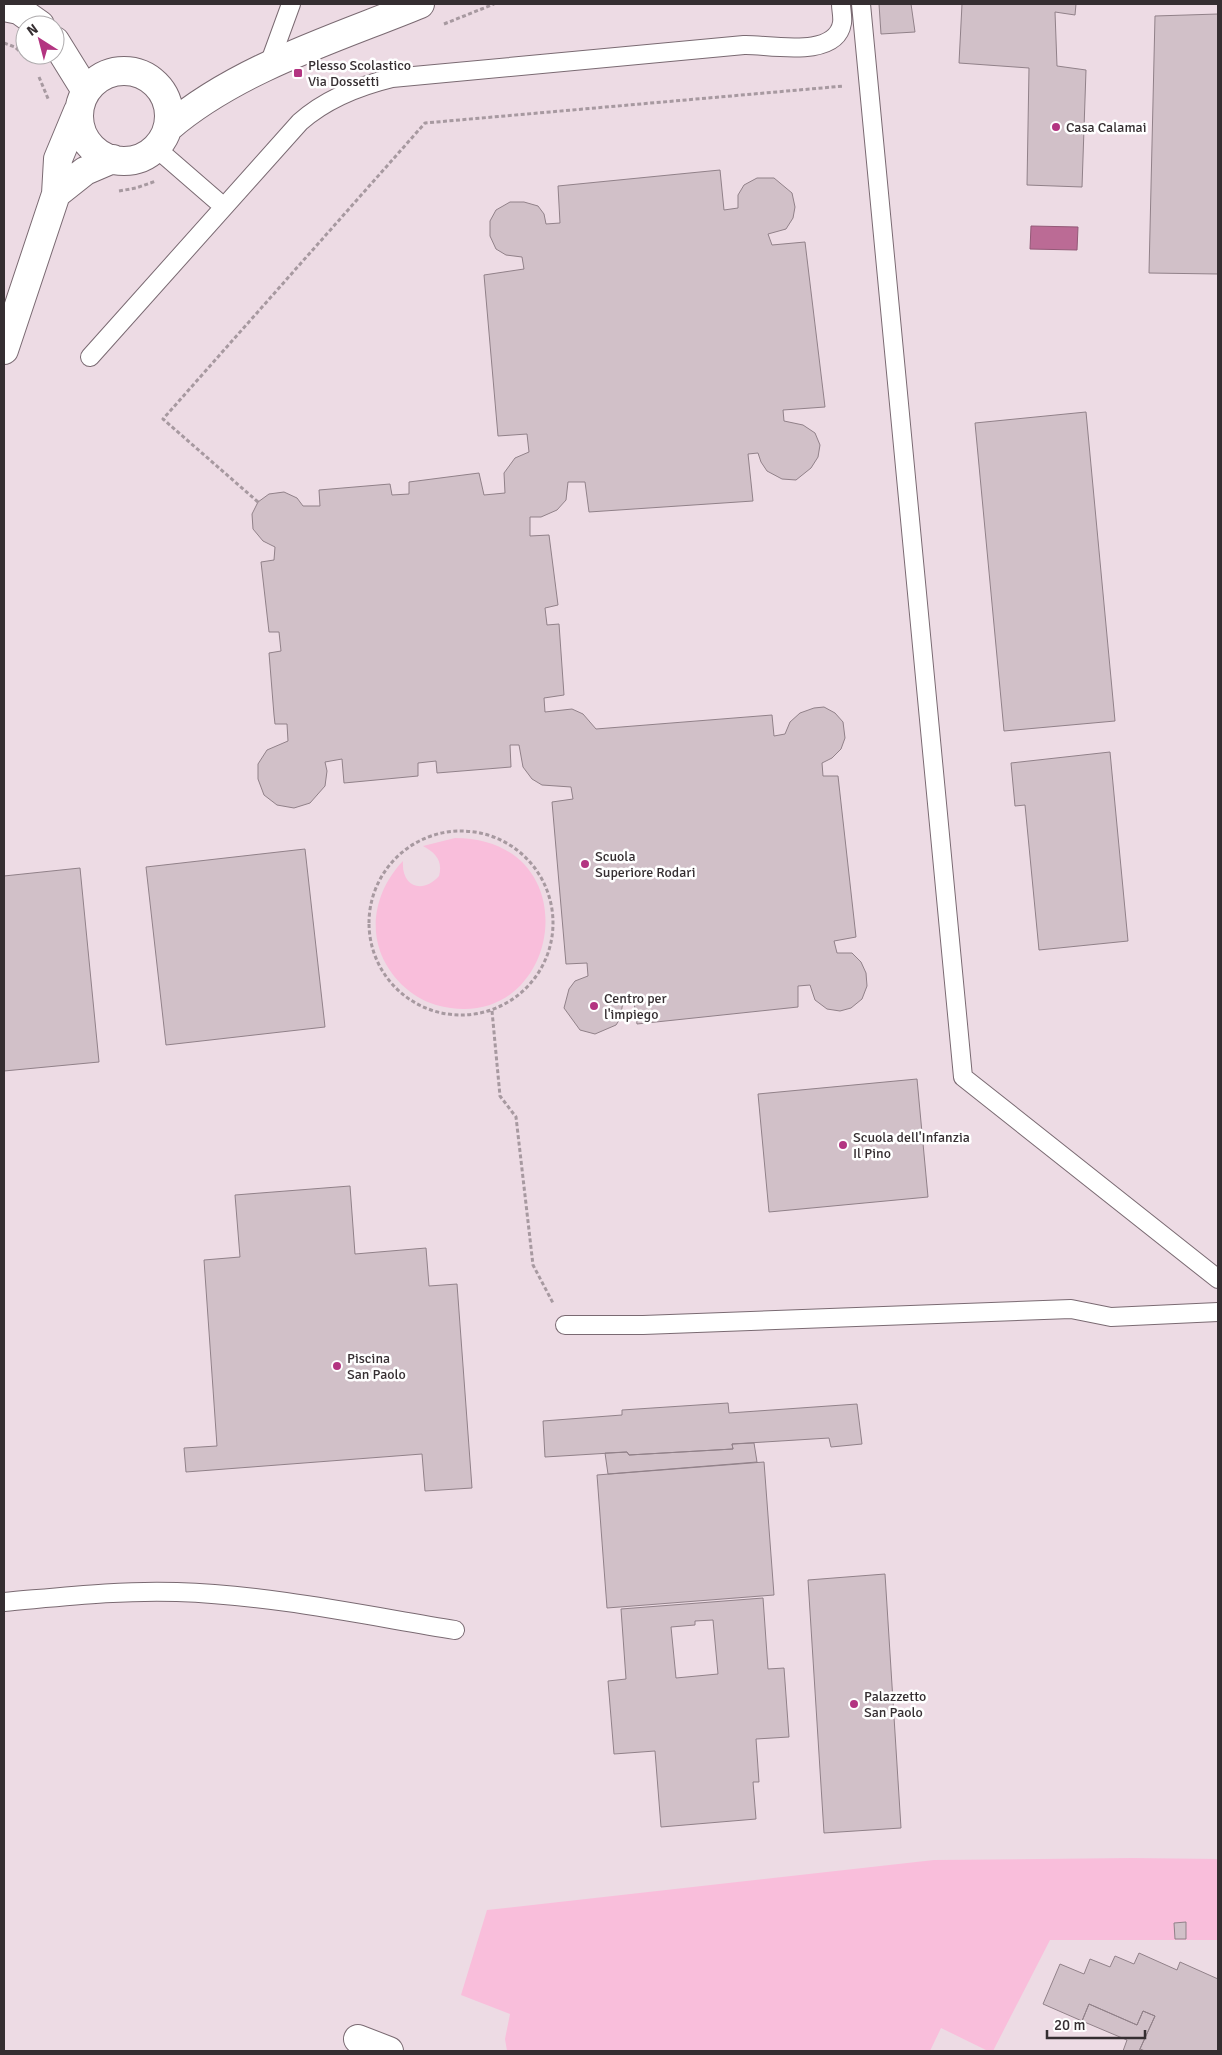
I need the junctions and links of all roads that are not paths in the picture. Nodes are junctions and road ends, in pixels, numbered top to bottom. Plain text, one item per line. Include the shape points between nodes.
1 (292, 4) edge
2 (420, 4) edge
3 (841, 4) edge
4 (861, 4) edge
5 (4, 7) edge
6 (26, 15) edge
7 (65, 63) edge
8 (268, 67) junction
9 (162, 91) junction
10 (82, 101) junction
11 (162, 138) junction
12 (113, 159) junction
13 (56, 194) junction
14 (224, 207) junction
15 (4, 350) edge
16 (90, 357) dead end
17 (1218, 1279) edge
18 (1218, 1312) edge
19 (564, 1325) road end
20 (4, 1602) edge
21 (455, 1630) dead end
22 (358, 2039) dead end
23 (389, 2051) edge

1 - 8 lane
2 - 8 street
3 - 14 lane via 839,32 824,43 792,49 744,45 374,83 311,112
4 - 17 lane via 963,1077
5 - 6 street
7 - 10 street
8 - 9 street via 189,89
8 - 11 street via 190,109
9 - 10 street via 149,78 125,70 97,79
9 - 11 street via 168,106
10 - 12 street via 84,138 96,152
10 - 13 street via 58,159
11 - 12 street via 147,155 132,160
11 - 14 lane
12 - 13 street via 85,171
13 - 15 street
14 - 16 lane
18 - 19 lane via 1111,1317 1071,1310
20 - 21 lane via 88,1594 176,1592 261,1600
22 - 23 street

